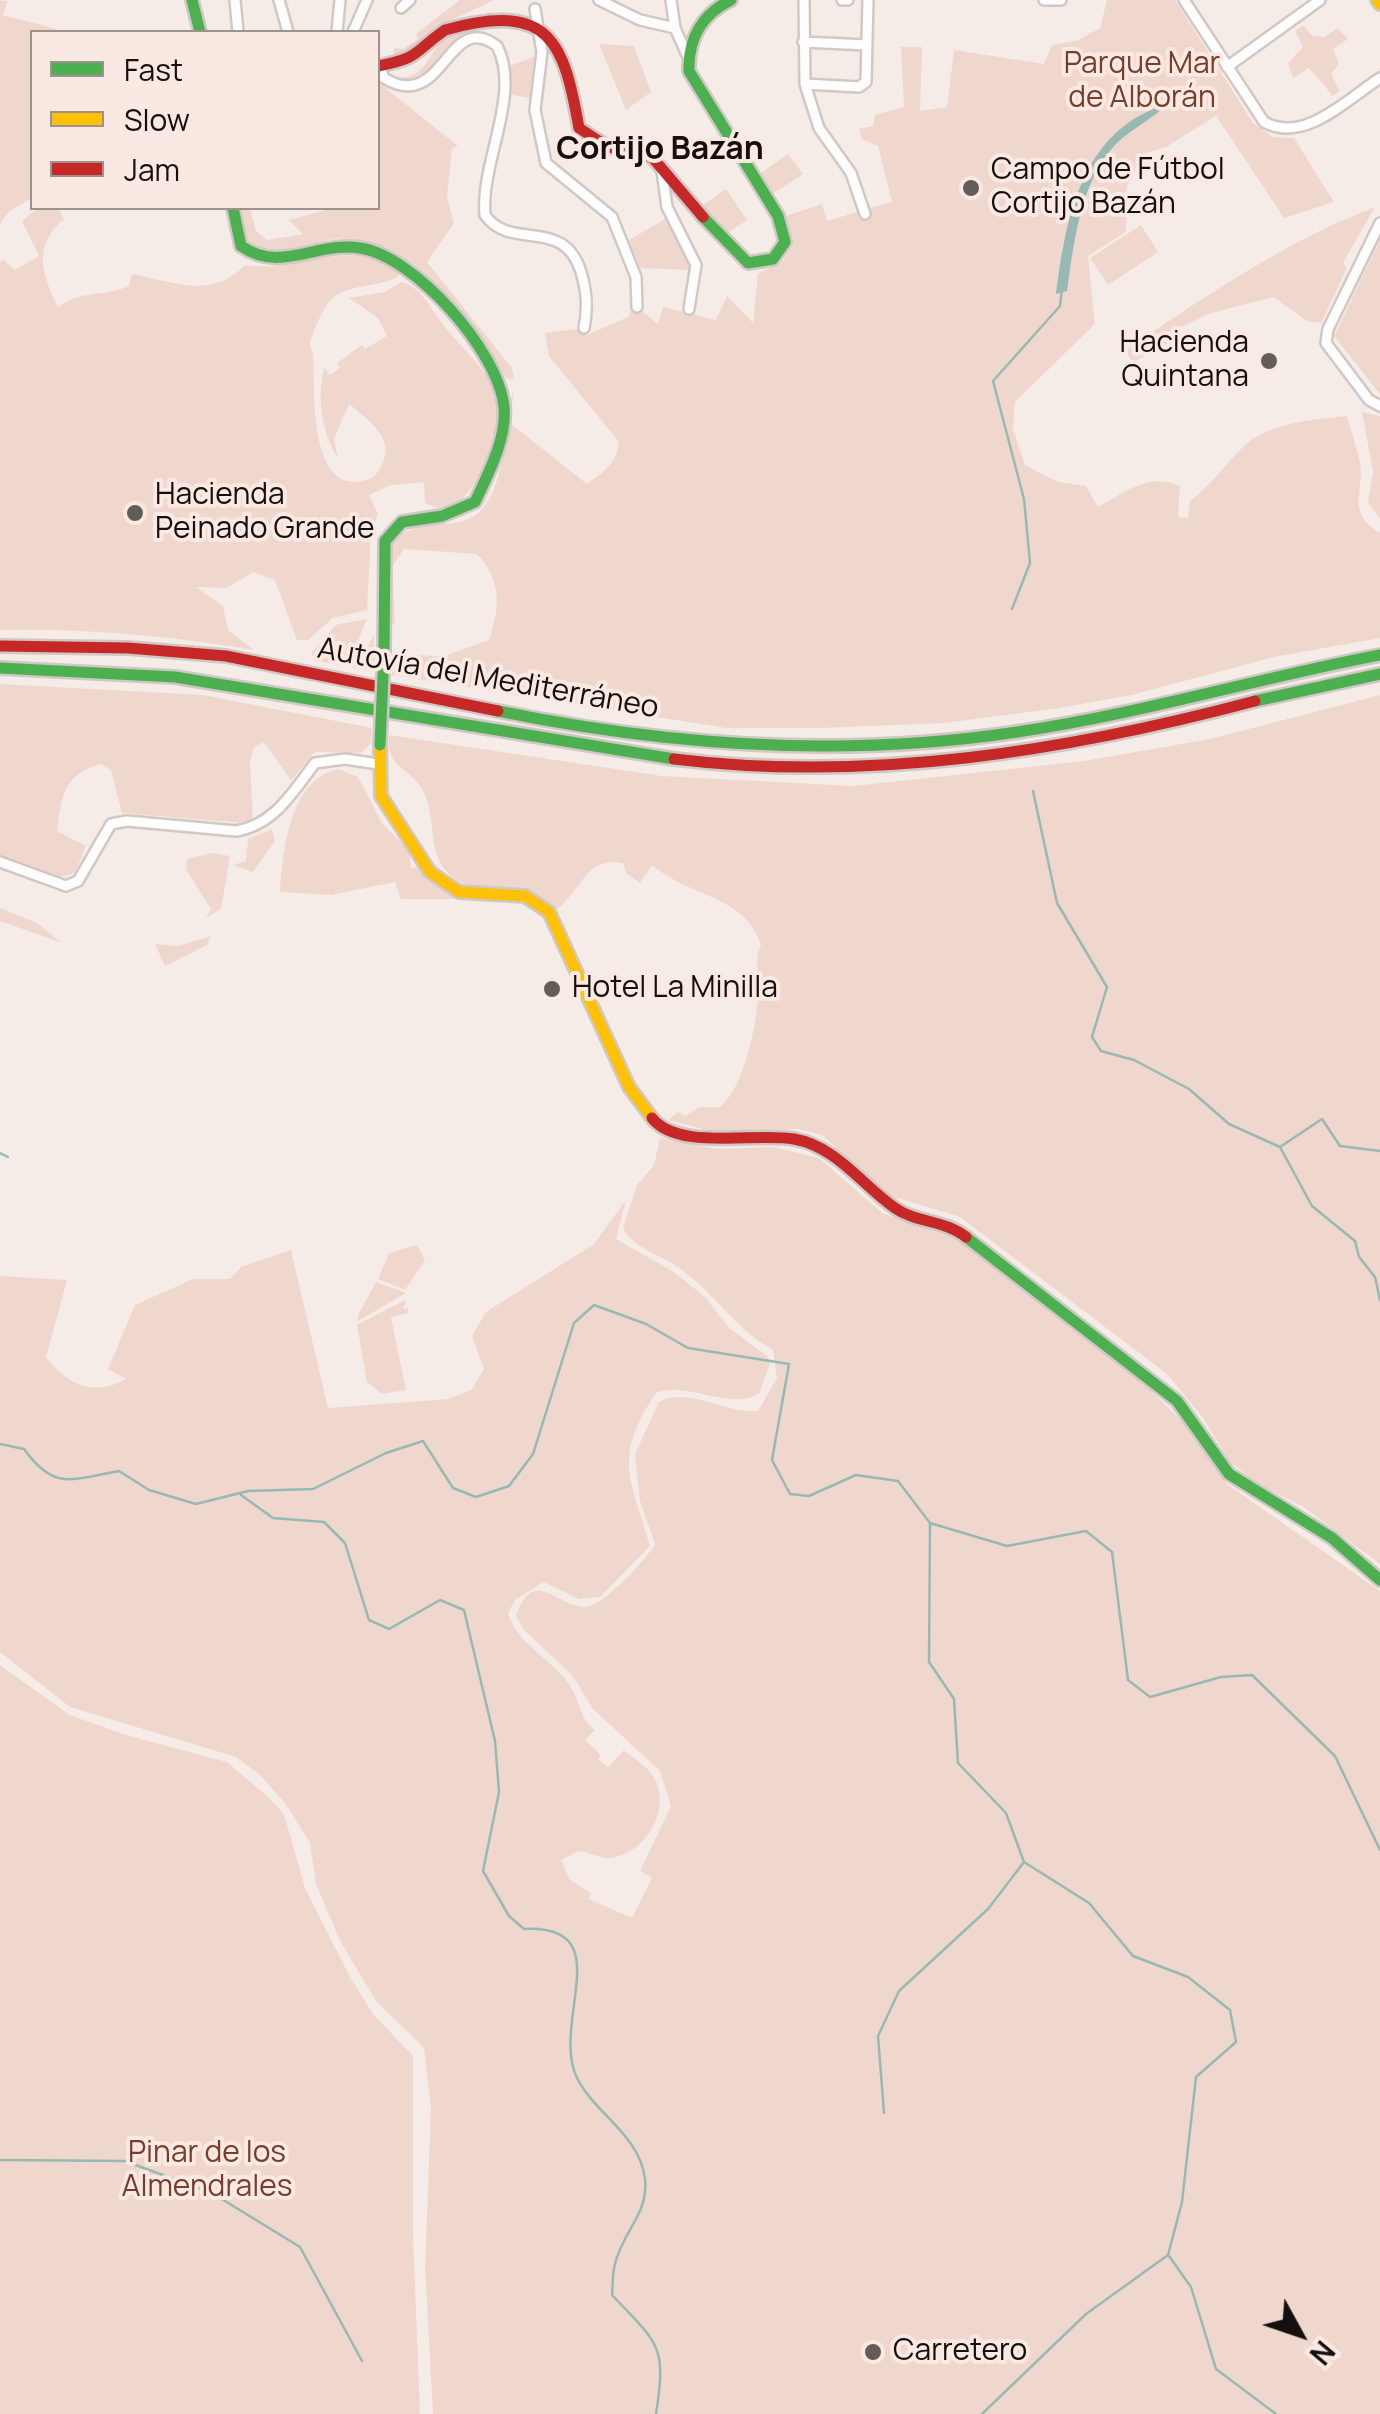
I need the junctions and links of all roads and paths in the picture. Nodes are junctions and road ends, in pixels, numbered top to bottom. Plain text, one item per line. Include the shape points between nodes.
1 (192, 0) edge
2 (235, 0) edge
3 (279, 0) edge
4 (340, 0) edge
5 (367, 0) edge
6 (410, 0) edge
7 (600, 0) edge
8 (671, 0) edge
9 (731, 0) edge
10 (804, 0) edge
11 (868, 0) edge
12 (1044, 0) edge
13 (1061, 0) edge
14 (1184, 0) edge
15 (1320, 0) edge
16 (499, 4) dead end
17 (529, 6) joint
18 (401, 8) dead end
19 (675, 28) junction
20 (200, 30) edge
21 (238, 30) edge
22 (287, 30) edge
23 (337, 30) edge
24 (355, 30) edge
25 (803, 42) junction
26 (866, 46) junction
27 (687, 55) junction
28 (380, 66) edge
29 (1227, 67) junction
30 (380, 70) edge
31 (1380, 78) edge
32 (806, 84) junction
33 (662, 167) junction
34 (233, 210) edge
35 (865, 214) dead end
36 (1380, 223) edge
37 (637, 308) dead end
38 (689, 310) dead end
39 (584, 328) dead end
40 (1380, 406) edge
41 (0, 646) edge
42 (1380, 655) edge
43 (0, 668) edge
44 (1380, 674) edge
45 (378, 764) junction
46 (0, 862) edge
47 (1380, 1580) edge

1 - 20 main road
2 - 21 street
3 - 22 street
4 - 23 street
5 - 24 street
6 - 18 street
7 - 19 street
8 - 19 street
9 - 27 main road via 714,6
10 - 25 street
11 - 26 street
12 - 13 street
14 - 29 street
15 - 29 street
16 - 28 main road via 444,31 415,58
17 - 33 main road via 564,45 579,128
17 - 37 street via 542,52 536,110 546,163 612,217 636,277
19 - 27 street
25 - 26 street
25 - 32 street
26 - 32 street via 866,82 860,87
27 - 33 main road via 688,71 778,216 785,233 782,251 762,265 741,261
29 - 31 street via 1264,122 1286,132 1310,124
30 - 39 street via 408,87 432,78 465,41 480,38 497,46 504,73 497,141 486,169 485,216 504,232 544,235 564,245 586,290
32 - 35 street via 819,128 850,173
33 - 38 street via 667,208 696,265
34 - 45 main road, bridge via 241,246 261,260 340,245 388,256 436,296 500,387 500,430 475,502 402,522 385,541
36 - 40 street via 1326,343
41 - 42 main road, Autovía del Mediterráneo via 253,660 568,726 789,745 922,743 1058,726
43 - 44 main road, Autovía del Mediterráneo via 56,666 250,688 695,762 794,766 1005,755
45 - 46 street via 315,763 268,822 252,829 110,824 78,881 66,886
45 - 47 main road via 381,796 430,872 476,894 525,896 549,912 628,1087 657,1124 684,1136 794,1139 824,1149 899,1211 954,1226 1176,1400 1228,1474 1332,1538

